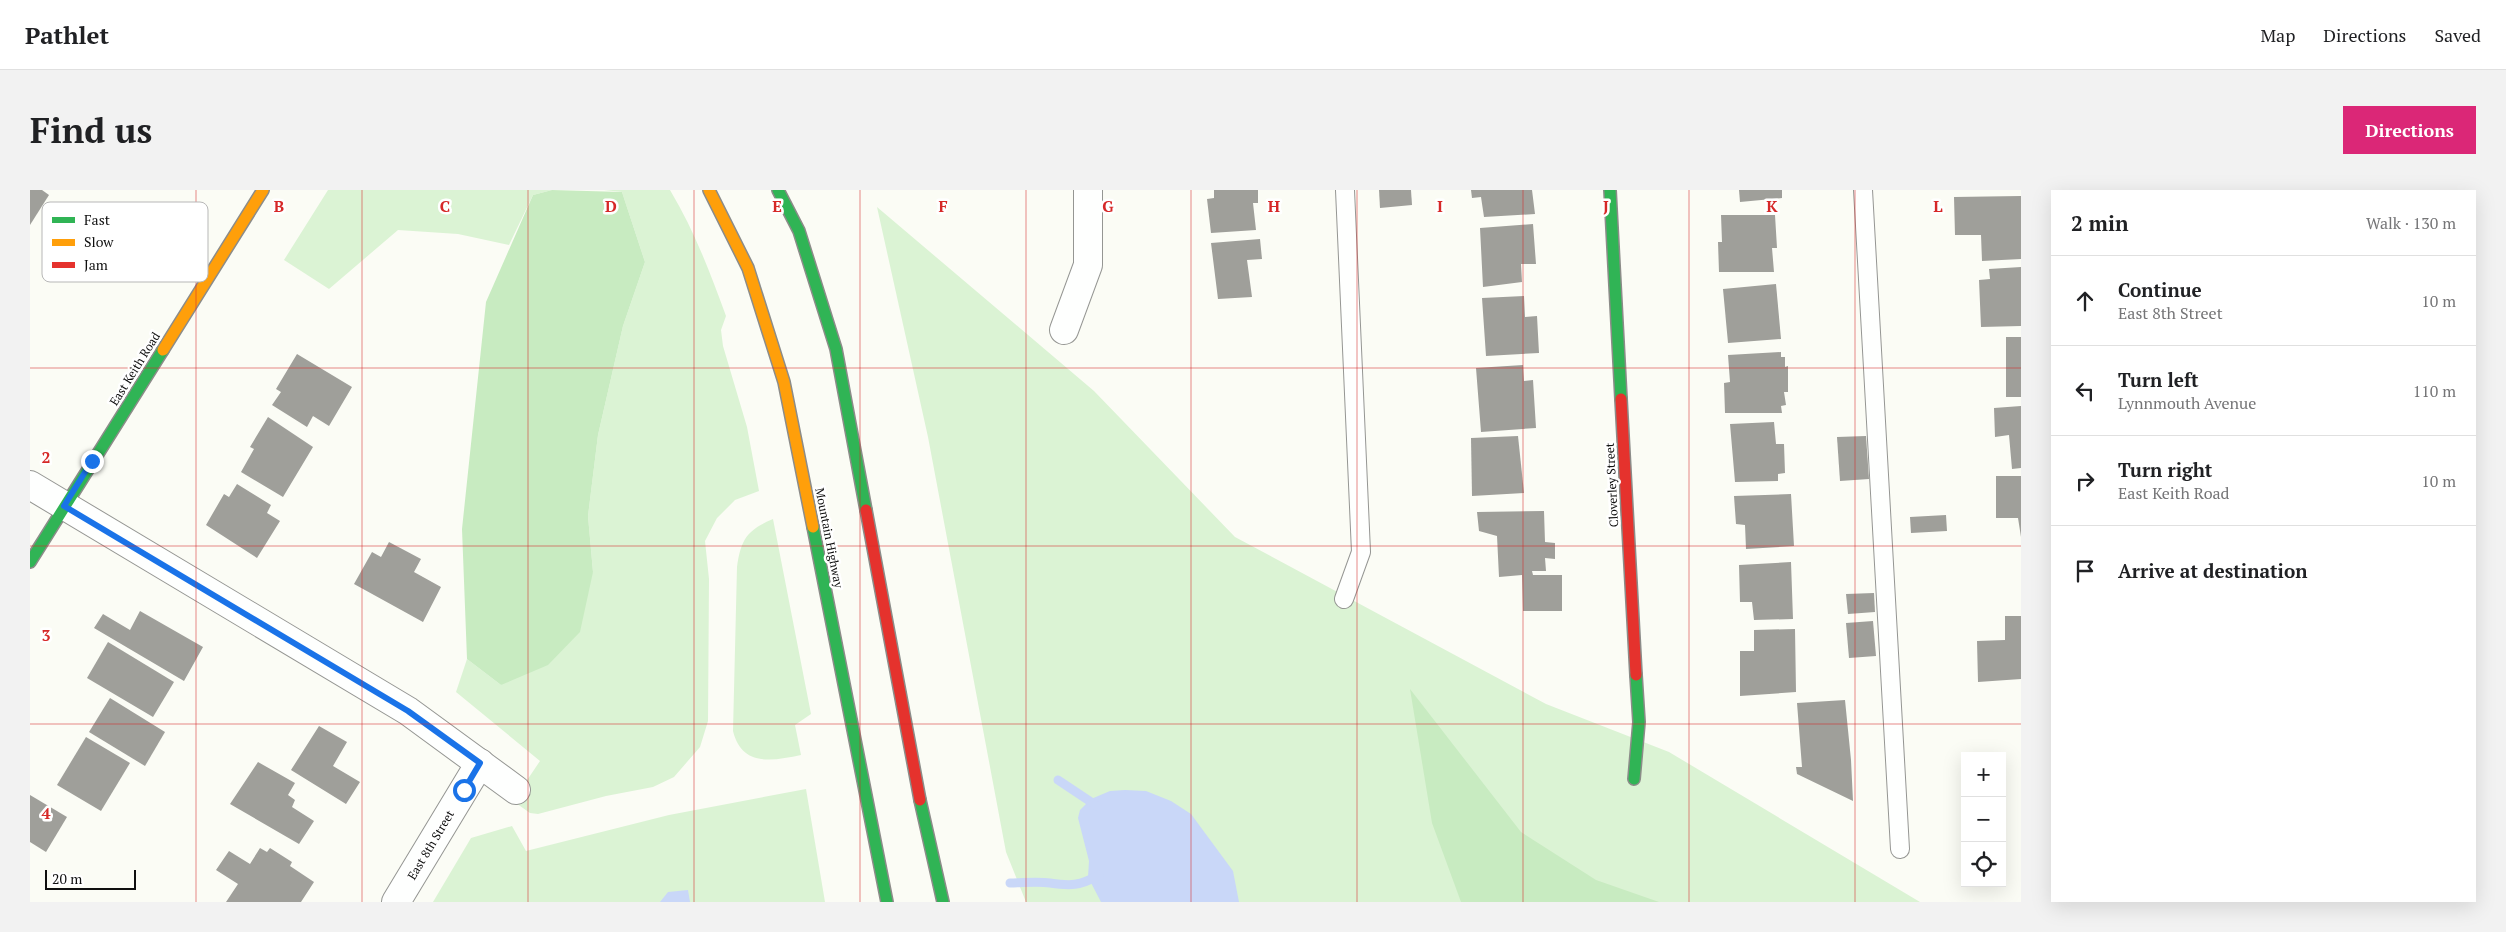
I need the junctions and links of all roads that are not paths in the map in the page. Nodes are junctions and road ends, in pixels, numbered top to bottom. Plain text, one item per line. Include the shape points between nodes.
1 (263, 190) edge
2 (709, 190) edge
3 (778, 190) edge
4 (1088, 190) edge
5 (1345, 190) edge
6 (1610, 190) edge
7 (1863, 190) edge
8 (208, 277) edge
9 (205, 282) edge
10 (1064, 330) dead end
11 (30, 485) edge
12 (64, 506) junction
13 (30, 562) edge
14 (1344, 599) dead end
15 (480, 763) junction
16 (1634, 779) dead end
17 (516, 790) dead end
18 (1900, 849) dead end
19 (396, 902) edge
20 (887, 902) edge
21 (943, 902) edge

1 - 8 main road, East Keith Road
2 - 20 main road, Mountain Highway via 748,268 784,382
3 - 21 main road via 799,230 836,349 914,773
4 - 10 street via 1088,264
5 - 14 lane via 1361,552
6 - 16 main road, Cloverley Street via 1639,722
7 - 18 lane
9 - 12 main road, East Keith Road
11 - 12 street
12 - 13 main road, East Keith Road
12 - 15 street via 408,711
15 - 17 street
15 - 19 street, East 8th Street

